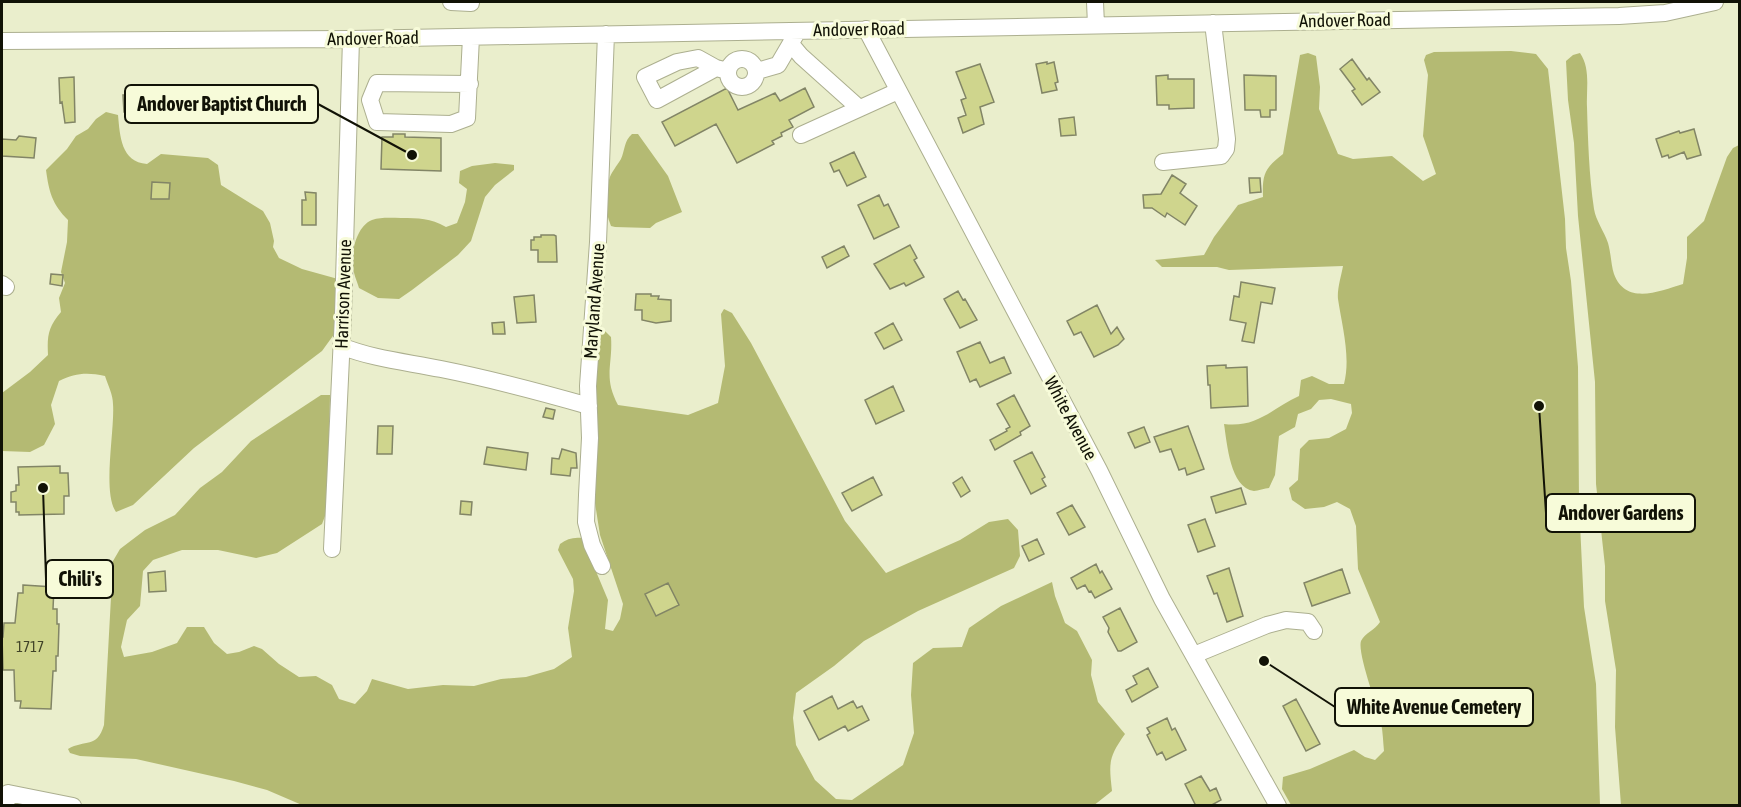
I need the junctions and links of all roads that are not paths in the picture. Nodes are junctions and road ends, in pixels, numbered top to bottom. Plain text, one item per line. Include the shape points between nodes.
1 (452, 2) edge
2 (1095, 2) edge
3 (1715, 2) edge
4 (471, 3) dead end
5 (1213, 23) junction
6 (1096, 25) junction
7 (866, 29) junction
8 (606, 34) junction
9 (471, 37) junction
10 (795, 38) junction
11 (351, 39) junction
12 (2, 41) edge
13 (677, 62) junction
14 (722, 69) junction
15 (470, 84) junction
16 (686, 84) junction
17 (898, 90) junction
18 (860, 108) junction
19 (801, 135) dead end
20 (1163, 162) dead end
21 (341, 346) junction
22 (589, 406) junction
23 (332, 549) dead end
24 (602, 566) dead end
25 (1314, 631) dead end
26 (1194, 654) junction
27 (5, 796) edge
28 (73, 806) edge
29 (1278, 806) edge

1 - 4 street
2 - 6 street
3 - 5 street, Andover Road via 1665,13 1619,16
5 - 6 street, Andover Road
5 - 20 street via 1226,149 1221,156
6 - 7 street, Andover Road
7 - 10 street, Andover Road
7 - 17 street, White Avenue
8 - 9 street, Andover Road
8 - 10 street, Andover Road
8 - 22 street, Maryland Avenue
9 - 11 street, Andover Road
9 - 15 street
10 - 14 street via 778,65 756,71 752,62 741,58
10 - 18 street via 801,56
11 - 12 street, Andover Road
11 - 21 street, Harrison Avenue
13 - 14 street via 698,58
13 - 16 street
13 - 16 street via 645,77 657,100
14 - 16 street
15 - 15 street via 467,118 451,124 377,122 370,100 377,83
17 - 18 street
17 - 26 street, White Avenue
18 - 19 street
21 - 22 street
21 - 23 street, Harrison Avenue
22 - 24 street, Maryland Avenue via 586,522
25 - 26 street via 1308,622 1286,620
26 - 29 street, White Avenue
27 - 28 street

